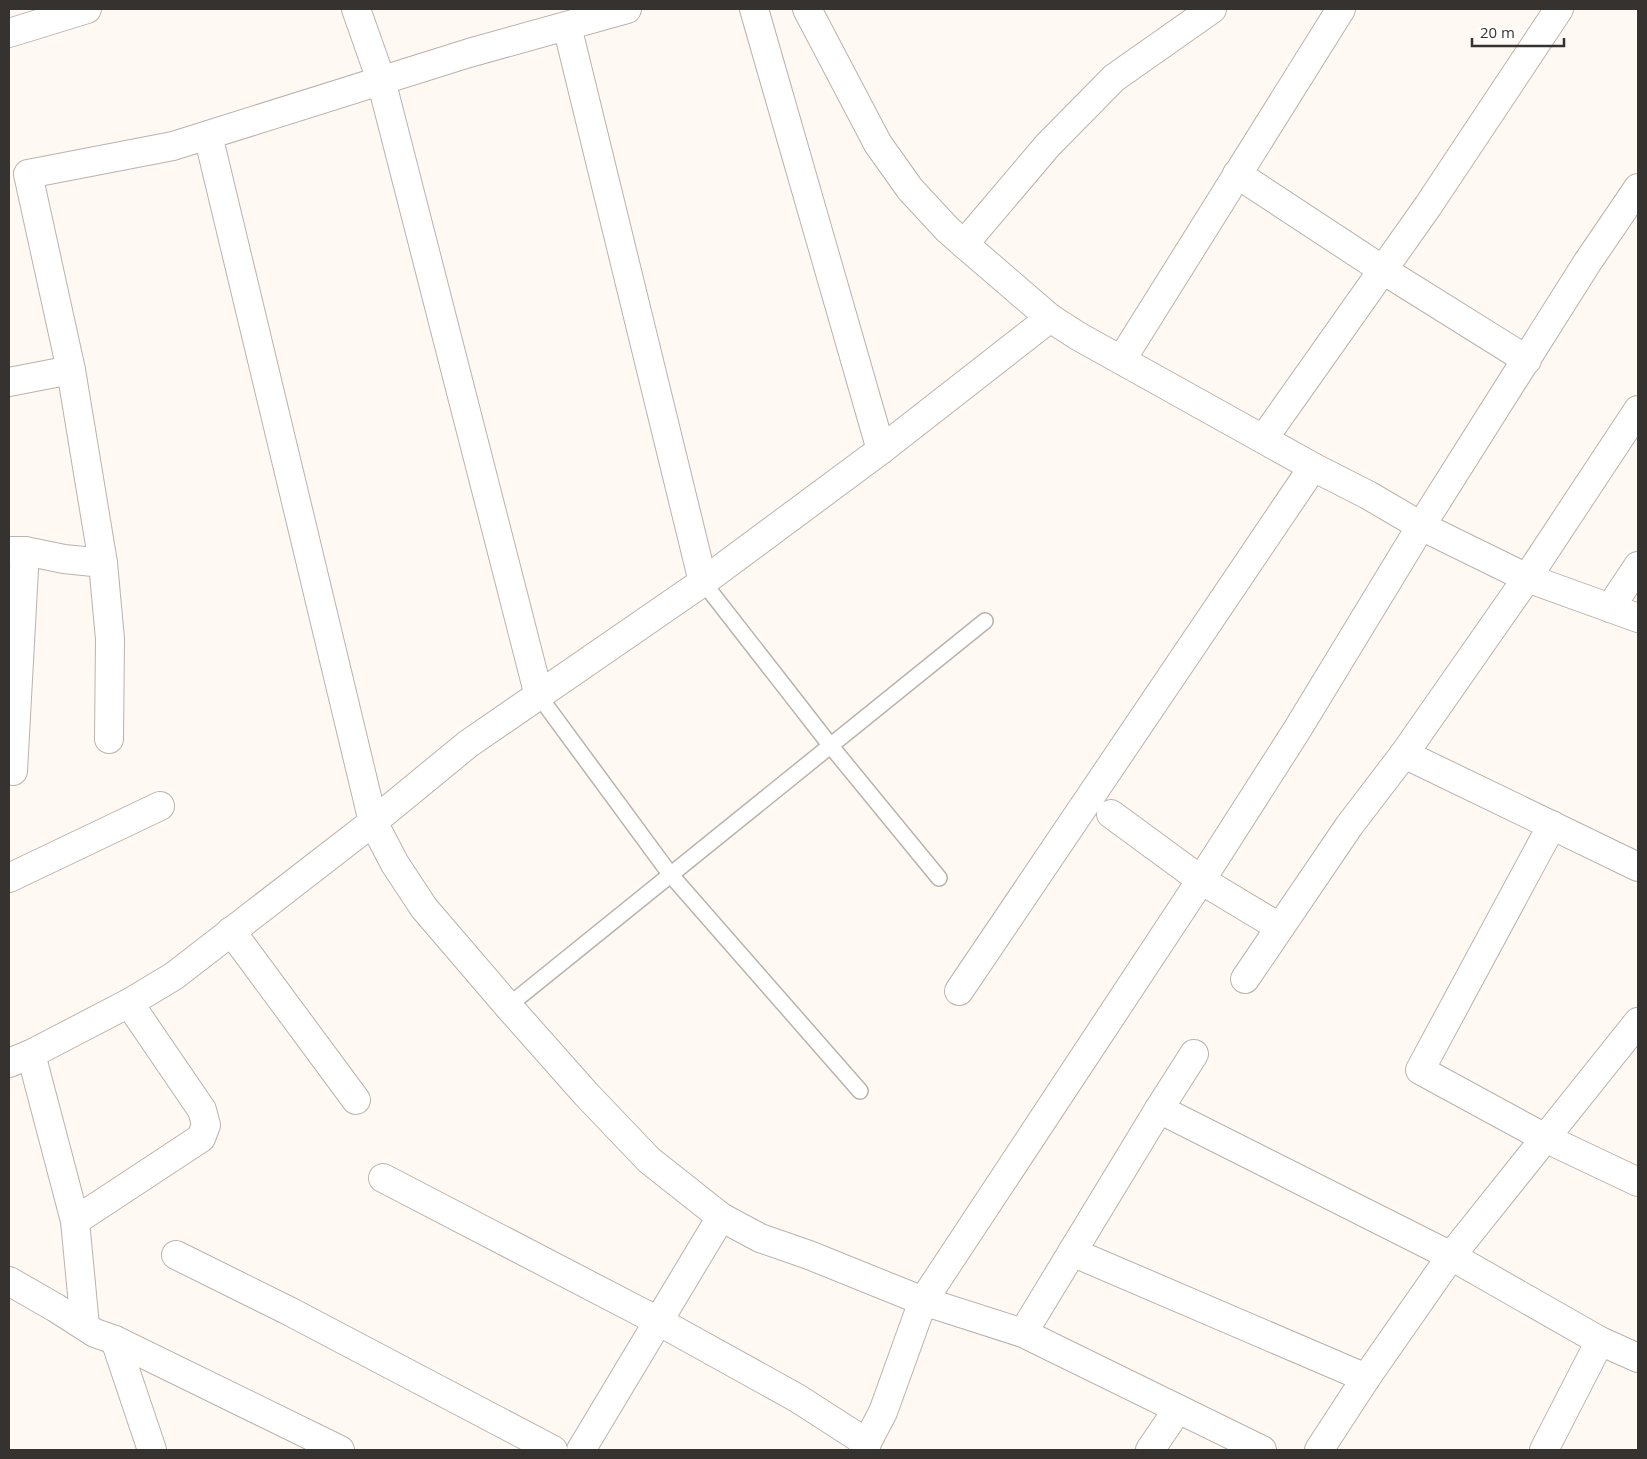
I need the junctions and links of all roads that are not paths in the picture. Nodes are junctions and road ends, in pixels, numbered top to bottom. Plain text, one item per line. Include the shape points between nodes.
1 (87, 9) edge
2 (356, 9) edge
3 (627, 9) edge
4 (754, 9) edge
5 (807, 9) edge
6 (1212, 9) edge
7 (1341, 9) edge
8 (1559, 9) edge
9 (566, 26) junction
10 (9, 33) edge
11 (381, 80) junction
12 (208, 135) junction
13 (1237, 174) junction
14 (18, 176) edge
15 (1638, 188) edge
16 (964, 244) junction
17 (1383, 270) junction
18 (1050, 318) junction
19 (1122, 359) junction
20 (1527, 360) junction
21 (71, 370) junction
22 (9, 382) edge
23 (1638, 410) edge
24 (1264, 438) junction
25 (880, 450) junction
26 (1314, 467) junction
27 (1421, 526) junction
28 (17, 551) edge
29 (104, 563) junction
30 (1638, 566) edge
31 (1527, 578) junction
32 (703, 582) junction
33 (1610, 608) junction
34 (1638, 618) edge
35 (985, 621) dead end
36 (539, 696) junction
37 (109, 740) dead end
38 (830, 745) junction
39 (1404, 754) junction
40 (13, 771) dead end
41 (160, 806) dead end
42 (1111, 814) dead end
43 (373, 822) junction
44 (1552, 825) junction
45 (1638, 867) edge
46 (670, 874) junction
47 (9, 878) edge
48 (939, 878) dead end
49 (1201, 880) junction
50 (1279, 928) junction
51 (231, 932) junction
52 (1245, 979) dead end
53 (959, 991) dead end
54 (129, 1003) junction
55 (508, 1006) junction
56 (1638, 1022) edge
57 (1194, 1054) dead end
58 (20, 1059) edge
59 (860, 1091) dead end
60 (356, 1100) dead end
61 (1159, 1109) junction
62 (1546, 1138) junction
63 (383, 1178) dead end
64 (1638, 1182) edge
65 (721, 1217) junction
66 (75, 1221) junction
67 (1072, 1252) junction
68 (176, 1255) dead end
69 (1451, 1256) junction
70 (9, 1281) edge
71 (923, 1302) junction
72 (658, 1321) junction
73 (85, 1326) junction
74 (1023, 1333) junction
75 (115, 1340) junction
76 (1600, 1340) junction
77 (1638, 1358) edge
78 (1366, 1378) junction
79 (1178, 1409) junction
80 (865, 1447) edge
81 (149, 1450) edge
82 (340, 1450) edge
83 (553, 1450) edge
84 (581, 1450) edge
85 (1150, 1450) edge
86 (1262, 1450) edge
87 (1318, 1450) edge
88 (1544, 1450) edge

1 - 10 street
2 - 11 street
3 - 9 street
4 - 25 street
5 - 16 street via 878,144 910,189
6 - 16 street via 1114,78 1048,145
7 - 13 street
8 - 17 street
9 - 11 street
9 - 32 street
11 - 12 street
11 - 36 street
12 - 14 street via 174,146
12 - 43 street
13 - 17 street
13 - 19 street
14 - 21 street
15 - 20 street
16 - 18 street
17 - 20 street
17 - 24 street
18 - 19 street
18 - 25 street
19 - 24 street
20 - 27 street
21 - 22 street
21 - 29 street
23 - 31 street
24 - 26 street
25 - 32 street
26 - 27 street
26 - 53 street
27 - 31 street
27 - 49 street
28 - 29 street
28 - 40 street
29 - 37 street via 110,639
30 - 33 street
31 - 33 street
31 - 39 street
32 - 36 street
32 - 38 lane
33 - 34 street
35 - 38 lane
36 - 43 street via 468,744
36 - 46 lane
38 - 46 lane
38 - 48 lane
39 - 44 street
39 - 50 street via 1349,826
41 - 47 street
42 - 49 street
43 - 51 street
43 - 55 street via 395,864 424,908
44 - 45 street
44 - 62 street via 1420,1070
46 - 55 lane
46 - 59 lane
49 - 50 street
49 - 71 street
50 - 52 street
51 - 54 street via 174,976
51 - 60 street
54 - 58 street
54 - 66 street via 202,1110 206,1125 201,1138
55 - 65 street via 649,1160
56 - 62 street
57 - 61 street
58 - 66 street
61 - 67 street
61 - 69 street
62 - 64 street
62 - 69 street
63 - 72 street
65 - 71 street via 760,1238
65 - 72 street
66 - 73 street
67 - 74 street
67 - 78 street
68 - 83 street
69 - 76 street
69 - 78 street
70 - 73 street
71 - 74 street
71 - 80 street via 883,1412
72 - 80 street via 797,1398
72 - 84 street
73 - 75 street
74 - 79 street
75 - 81 street
75 - 82 street
76 - 77 street
76 - 88 street
78 - 87 street
79 - 85 street
79 - 86 street

